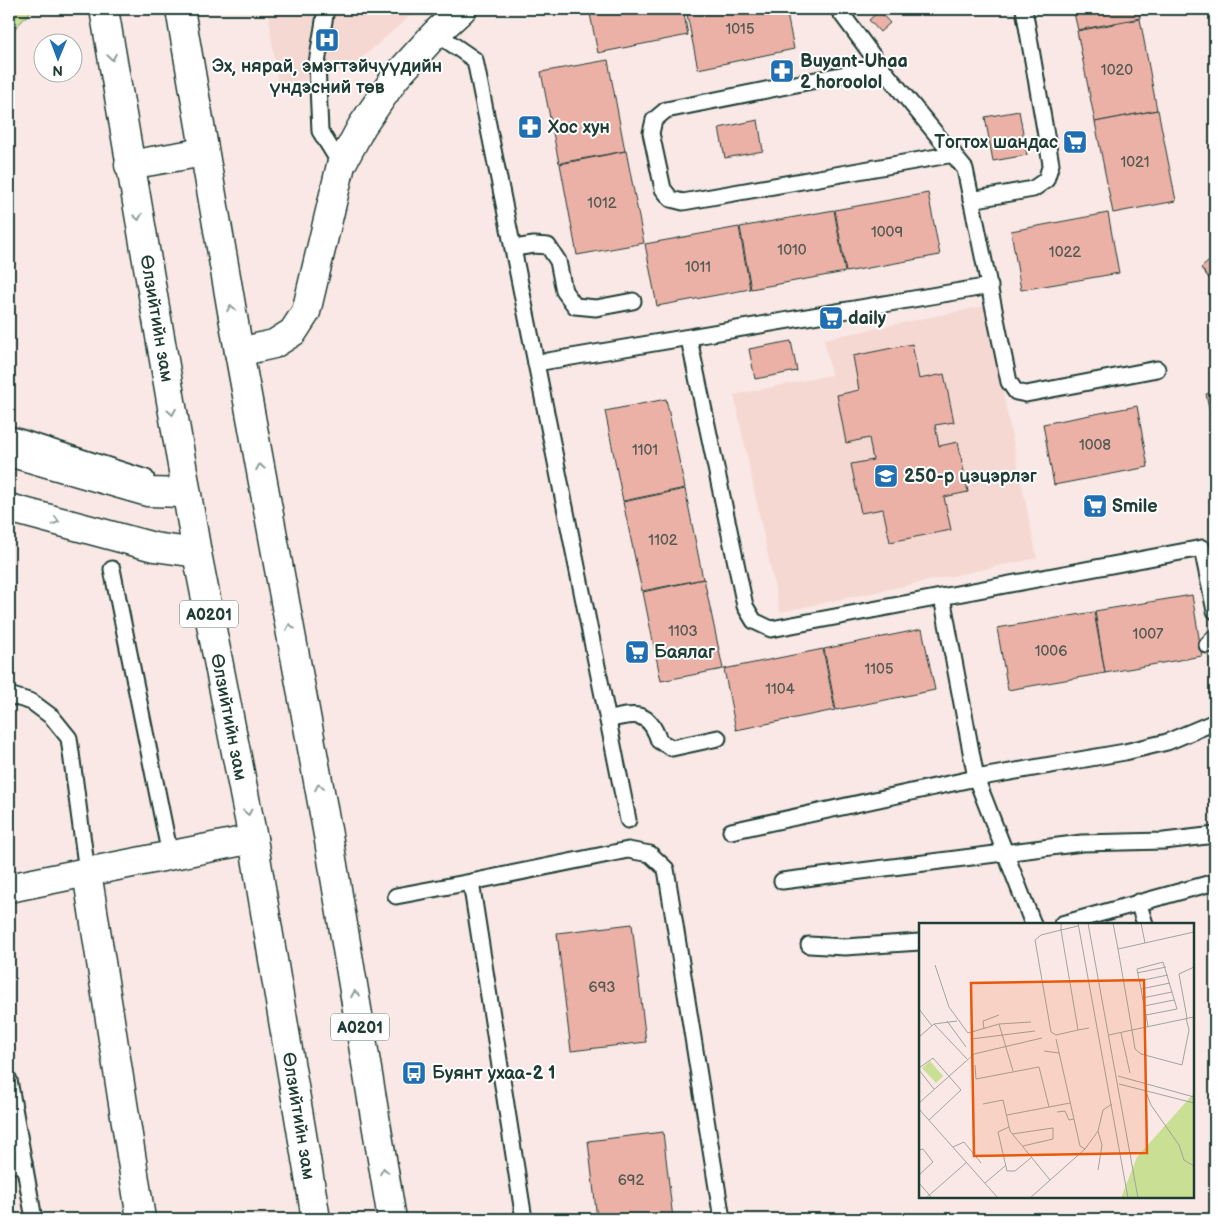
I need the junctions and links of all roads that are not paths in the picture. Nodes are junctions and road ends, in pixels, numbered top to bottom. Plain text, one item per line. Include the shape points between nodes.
1 (104, 9) edge
2 (180, 9) edge
3 (326, 9) edge
4 (462, 9) edge
5 (838, 9) edge
6 (1024, 9) edge
7 (436, 33) junction
8 (881, 68) junction
9 (204, 152) junction
10 (954, 154) junction
11 (129, 165) junction
12 (342, 165) junction
13 (972, 200) junction
14 (514, 248) junction
15 (990, 286) junction
16 (633, 301) dead end
17 (689, 339) junction
18 (239, 352) junction
19 (536, 363) junction
20 (1157, 369) dead end
21 (9, 434) edge
22 (9, 452) edge
23 (146, 478) dead end
24 (186, 493) junction
25 (9, 508) edge
26 (197, 553) junction
27 (112, 569) dead end
28 (942, 597) junction
29 (1215, 611) edge
30 (9, 695) edge
31 (608, 720) junction
32 (1215, 722) edge
33 (718, 738) dead end
34 (976, 778) junction
35 (628, 820) dead end
36 (732, 831) dead end
37 (1215, 835) edge
38 (253, 839) junction
39 (1005, 853) junction
40 (170, 855) junction
41 (87, 872) junction
42 (782, 881) dead end
43 (471, 882) junction
44 (1215, 882) edge
45 (9, 888) edge
46 (396, 896) dead end
47 (1138, 902) junction
48 (1033, 923) edge
49 (1065, 923) edge
50 (1146, 923) edge
51 (919, 942) edge
52 (809, 945) dead end
53 (9, 1080) edge
54 (10, 1099) edge
55 (24, 1163) junction
56 (9, 1166) edge
57 (34, 1219) edge
58 (141, 1219) edge
59 (316, 1219) edge
60 (392, 1219) edge
61 (524, 1219) edge
62 (722, 1219) edge

1 -> 11 main road, Өлзийтийн зам / A0201
2 - 9 main road, A0201
3 - 12 lane via 317,63 320,130
4 - 7 main road
5 - 8 lane
6 - 13 lane via 1051,164 1046,180 1033,189
7 - 12 main road via 395,78 362,126
7 - 14 lane via 475,60
8 - 10 lane
8 - 10 lane via 666,110 654,120 651,133 663,189 671,199 682,202
9 - 11 main road
18 -> 9 main road, A0201
10 - 13 lane via 965,169
11 -> 24 main road, Өлзийтийн зам / A0201
12 - 18 main road via 306,312 293,332 274,344
13 - 15 lane
14 - 16 lane via 534,244 548,246 558,261 564,291 575,306 596,308
14 - 19 lane
15 - 17 lane
15 - 20 lane via 1010,382 1016,392 1026,394
17 - 19 lane
17 - 28 lane via 745,606 754,621 771,629
60 -> 18 main road, A0201 via 328,835
19 - 31 lane
21 - 23 lane
22 - 24 main road via 148,492
24 - 26 main road, Өлзийтийн зам / A0201
25 -> 26 main road via 154,547
26 -> 38 main road, Өлзийтийн зам / A0201
27 - 40 lane
28 - 29 lane via 1202,548
28 - 34 lane
30 - 41 lane via 32,702 52,717 70,738
31 - 33 lane via 629,714 643,716 654,727 659,741 672,748
31 - 35 lane
32 - 34 lane via 1167,742
34 - 36 lane
34 - 39 lane
37 - 39 lane via 1164,841 1082,843
38 - 40 main road
38 - 59 main road, Өлзийтийн зам / A0201
39 - 42 lane
39 - 48 lane
40 - 41 main road
41 - 45 main road
41 - 58 main road
43 - 46 lane
43 - 61 lane
43 - 62 lane via 628,850 650,854 666,870
44 - 47 lane
47 - 49 lane
47 - 50 lane
51 - 52 lane via 845,947
53 - 54 lane
54 - 55 lane
55 - 56 lane
55 - 57 lane

